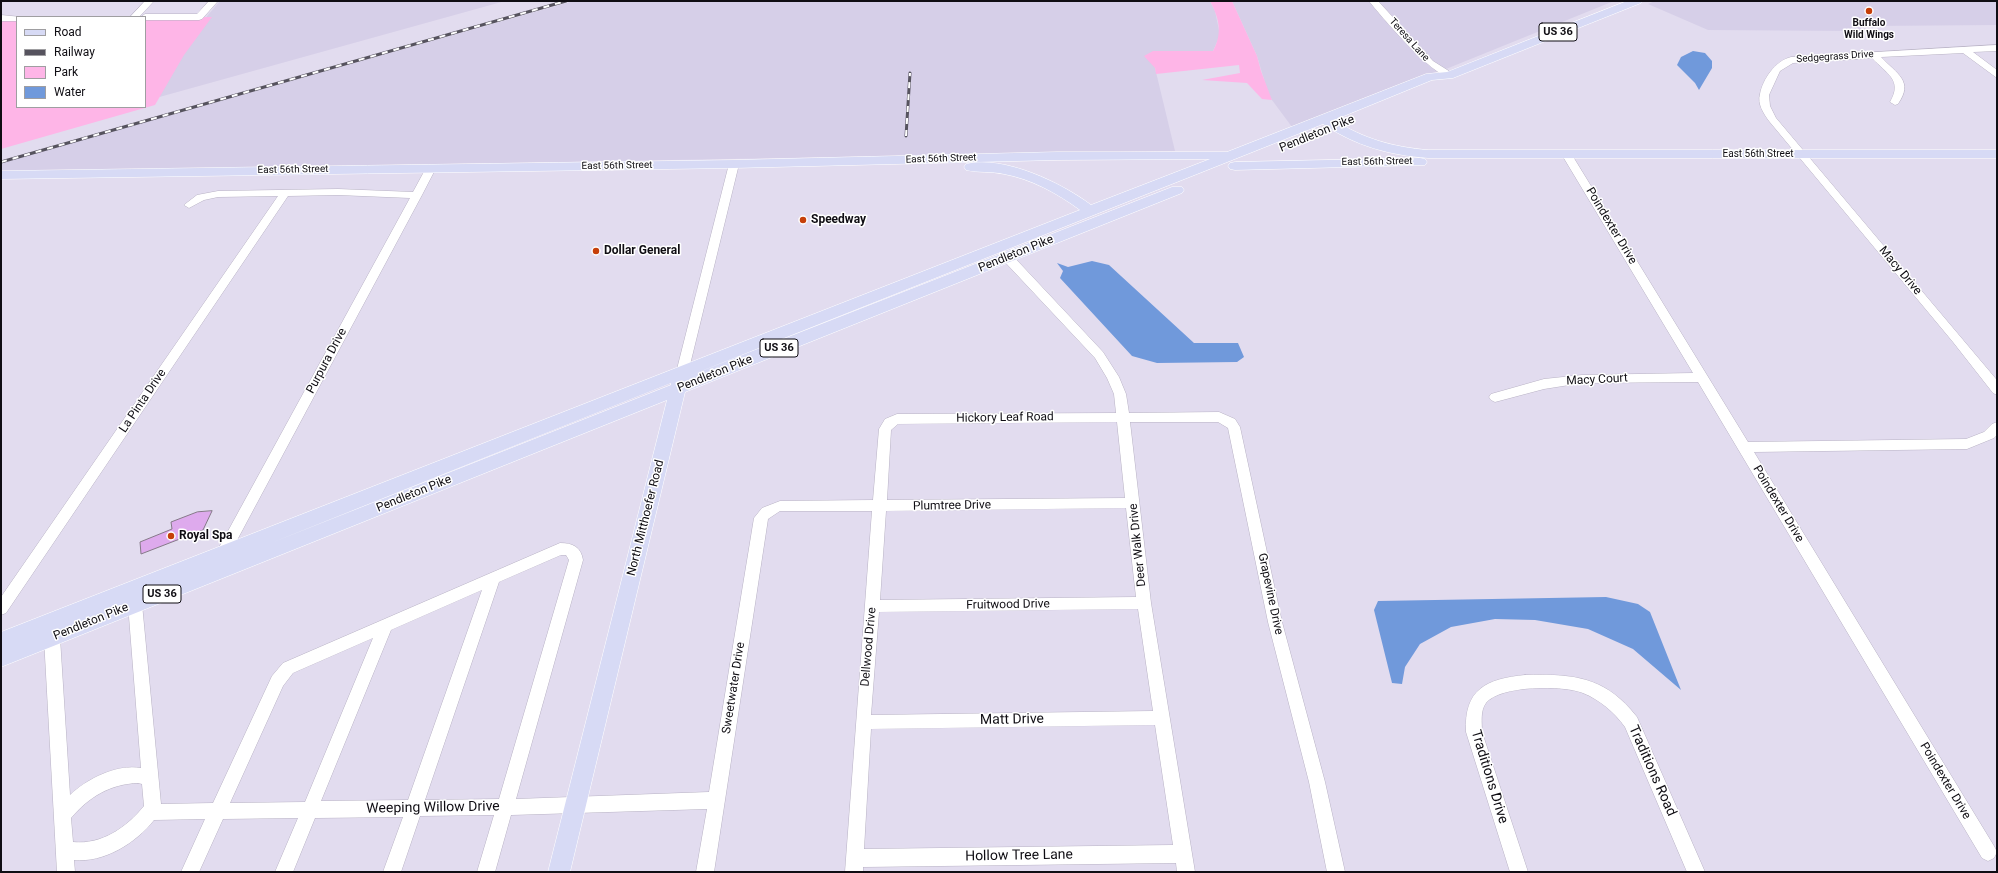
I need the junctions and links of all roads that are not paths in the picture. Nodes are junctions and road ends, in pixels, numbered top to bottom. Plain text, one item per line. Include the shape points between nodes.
1 (150, 1) edge
2 (214, 1) edge
3 (1373, 1) edge
4 (1637, 1) edge
5 (135, 16) edge
6 (1, 18) edge
7 (16, 18) edge
8 (146, 18) edge
9 (1997, 48) edge
10 (1965, 50) junction
11 (1874, 55) junction
12 (1449, 75) junction
13 (1997, 75) edge
14 (1895, 102) dead end
15 (1324, 119) junction
16 (1336, 126) junction
17 (1288, 133) junction
18 (1172, 154) junction
19 (1801, 154) junction
20 (1997, 154) edge
21 (1520, 155) junction
22 (1567, 155) junction
23 (1234, 161) junction
24 (733, 169) junction
25 (429, 173) junction
26 (1, 174) edge
27 (1, 182) edge
28 (285, 193) junction
29 (417, 196) junction
30 (189, 205) dead end
31 (1090, 211) junction
32 (1008, 258) junction
33 (1701, 377) junction
34 (680, 380) junction
35 (1997, 390) edge
36 (1495, 397) dead end
37 (1123, 417) junction
38 (888, 423) joint
39 (1997, 427) edge
40 (1744, 447) junction
41 (1133, 503) junction
42 (879, 507) junction
43 (770, 509) joint
44 (223, 553) junction
45 (493, 579) junction
46 (1144, 603) junction
47 (135, 604) junction
48 (872, 606) junction
49 (1, 609) edge
50 (385, 626) junction
51 (52, 638) junction
52 (1, 641) edge
53 (1, 658) edge
54 (1516, 682) joint
55 (1162, 718) junction
56 (863, 722) junction
57 (150, 777) junction
58 (717, 800) junction
59 (575, 806) junction
60 (504, 807) junction
61 (414, 808) junction
62 (310, 810) junction
63 (218, 811) junction
64 (150, 812) junction
65 (62, 816) junction
66 (64, 850) junction
67 (1988, 852) dead end
68 (1183, 854) junction
69 (855, 865) edge
70 (66, 872) edge
71 (190, 872) edge
72 (284, 872) edge
73 (392, 872) edge
74 (486, 872) edge
75 (559, 872) edge
76 (705, 872) edge
77 (1186, 872) edge
78 (1336, 872) edge
79 (1519, 872) edge
80 (1696, 872) edge

1 - 5 street
2 - 8 street via 199,17
3 - 12 street, Teresa Lane via 1430,63
4 - 12 main road, Pendleton Pike / US 36
6 - 7 street
9 - 10 street, Sedgegrass Drive
10 - 11 street, Sedgegrass Drive
10 - 13 street
11 - 14 street via 1900,82 1901,92
11 - 19 street, Sedgegrass Drive via 1797,59 1788,61 1776,69 1764,95 1765,106
12 - 15 main road, Pendleton Pike / US 36 via 1430,77
12 - 16 main road, Pendleton Pike / US 36 via 1439,84 1422,92
15 - 16 main road, East 56th Street
15 - 17 main road, Pendleton Pike / US 36
16 - 21 main road, East 56th Street via 1368,143 1410,152
16 - 23 main road, Pendleton Pike / US 36
17 - 18 main road via 1235,146
17 - 23 main road, Pendleton Pike / US 36
18 - 23 main road, East 56th Street
18 - 24 main road, East 56th Street via 1009,156
19 - 20 main road, East 56th Street
19 - 22 main road, East 56th Street
19 - 35 street, Macy Drive
21 - 22 main road, East 56th Street
21 - 23 main road, East 56th Street via 1512,158 1451,161 1273,164
22 - 33 street, Poindexter Drive
23 - 31 main road, Pendleton Pike / US 36
23 - 32 main road, Pendleton Pike / US 36
24 - 25 main road, East 56th Street
24 - 31 main road, East 56th Street via 981,167 1023,173 1052,185
24 - 34 street, North Mitthoefer Road
25 - 26 main road, East 56th Street
25 - 27 main road, East 56th Street
25 - 29 street, Purpura Drive
28 - 29 street
28 - 30 street via 218,194 201,197
28 - 49 street, La Pinta Drive
29 - 44 street, Purpura Drive
31 - 34 main road, Pendleton Pike / US 36
32 - 34 main road, Pendleton Pike / US 36
32 - 37 street, Deer Walk Drive via 1104,363 1117,387
33 - 36 street, Macy Court via 1582,379 1544,384
33 - 40 street, Poindexter Drive
34 - 44 main road, Pendleton Pike / US 36
34 - 47 main road, Pendleton Pike / US 36
34 - 59 main road, North Mitthoefer Road
37 - 38 street, Hickory Leaf Road via 897,419
37 - 41 street, Deer Walk Drive
37 - 78 street, Grapevine Drive via 1219,417 1233,425 1275,622
38 - 42 street, Dellwood Drive via 885,429
39 - 40 street via 1990,435 1967,444
40 - 67 street, Poindexter Drive
41 - 42 street, Plumtree Drive
41 - 46 street, Deer Walk Drive
42 - 43 street, Plumtree Drive via 780,506
42 - 48 street, Dellwood Drive
43 - 58 street, Sweetwater Drive via 761,518
44 - 52 main road, Pendleton Pike
45 - 50 street
45 - 60 street via 563,549 572,551 576,556
45 - 61 street
46 - 48 street, Fruitwood Drive
46 - 55 street, Deer Walk Drive
47 - 51 main road, Pendleton Pike / US 36
47 - 57 street
48 - 56 street, Dellwood Drive
50 - 62 street
50 - 63 street via 294,665 283,674 277,681
51 - 53 main road, Pendleton Pike / US 36
51 - 65 street
54 - 79 street, Traditions Drive via 1504,683 1489,689 1476,705 1473,720 1476,738
54 - 80 street, Traditions Road via 1564,681 1582,685 1601,694 1623,712 1638,734
55 - 56 street, Matt Drive
55 - 68 street, Deer Walk Drive
56 - 69 street, Dellwood Drive
57 - 64 street via 153,808
57 - 65 street via 130,774 105,782 81,796
58 - 59 street, Weeping Willow Drive
58 - 76 street, Sweetwater Drive
59 - 60 street, Weeping Willow Drive
59 - 75 main road, North Mitthoefer Road
60 - 61 street, Weeping Willow Drive
60 - 74 street
61 - 62 street, Weeping Willow Drive
61 - 73 street
62 - 63 street, Weeping Willow Drive
62 - 72 street
63 - 64 street, Weeping Willow Drive
63 - 71 street
64 - 66 street via 134,830 107,846 85,852
65 - 66 street
66 - 70 street
68 - 69 street, Hollow Tree Lane
68 - 77 street, Deer Walk Drive

